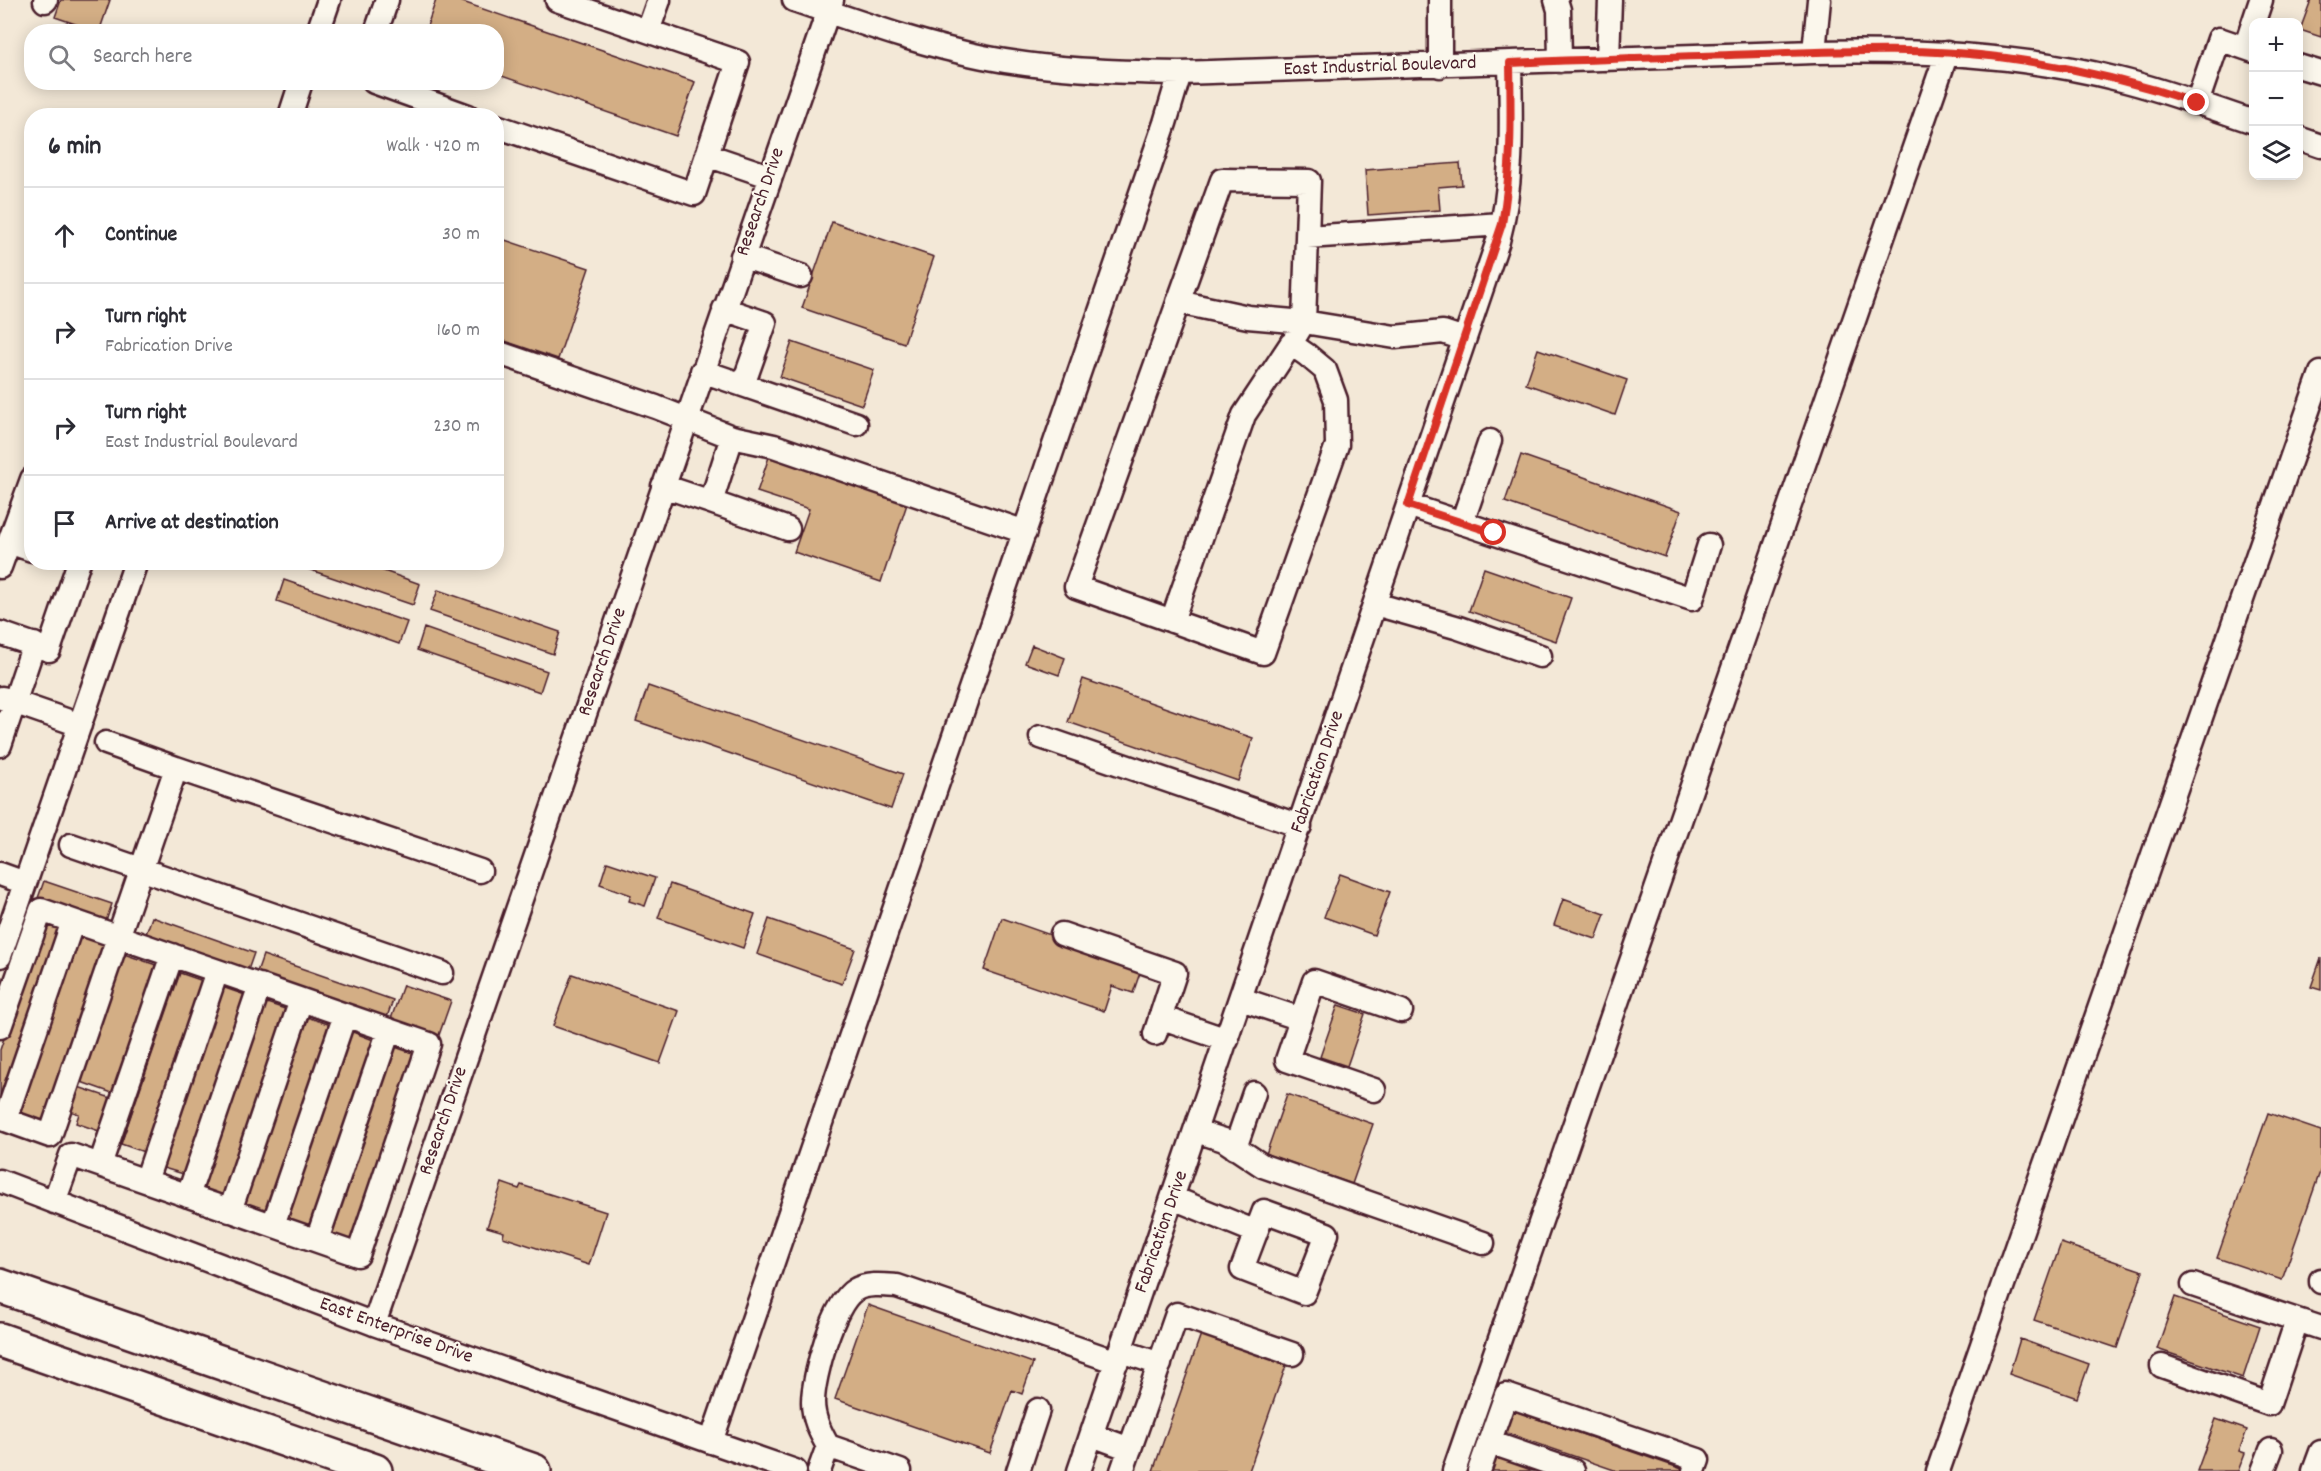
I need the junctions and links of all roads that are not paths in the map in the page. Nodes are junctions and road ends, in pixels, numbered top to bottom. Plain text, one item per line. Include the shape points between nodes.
1 (329, 0) edge
2 (387, 0) edge
3 (557, 0) edge
4 (659, 0) edge
5 (794, 0) edge
6 (1440, 0) edge
7 (1556, 0) edge
8 (1610, 0) edge
9 (1819, 0) edge
10 (2261, 0) edge
11 (830, 6) edge
12 (2257, 18) edge
13 (321, 24) edge
14 (379, 24) edge
15 (648, 31) junction
16 (2249, 49) edge
17 (1814, 52) junction
18 (1947, 52) junction
19 (1608, 59) junction
20 (1560, 61) junction
21 (1510, 63) junction
22 (1440, 66) junction
23 (2303, 68) edge
24 (2321, 73) edge
25 (1180, 74) junction
26 (298, 90) edge
27 (396, 90) edge
28 (2197, 103) junction
29 (293, 108) edge
30 (446, 108) edge
31 (2249, 121) edge
32 (504, 129) edge
33 (2303, 140) edge
34 (2321, 146) edge
35 (707, 155) junction
36 (769, 176) junction
37 (1502, 224) junction
38 (1307, 237) junction
39 (742, 256) junction
40 (801, 276) dead end
41 (1178, 302) junction
42 (724, 309) junction
43 (1304, 322) junction
44 (1464, 339) junction
45 (1291, 344) junction
46 (504, 355) edge
47 (702, 371) junction
48 (2321, 373) edge
49 (743, 385) junction
50 (2317, 400) edge
51 (685, 420) junction
52 (856, 424) dead end
53 (732, 437) junction
54 (1490, 441) dead end
55 (663, 486) junction
56 (24, 501) edge
57 (711, 502) junction
58 (1408, 505) junction
59 (1462, 523) junction
60 (788, 529) dead end
61 (1025, 532) junction
62 (9, 542) junction
63 (1709, 545) dead end
64 (24, 547) edge
65 (0, 567) edge
66 (74, 570) edge
67 (133, 570) edge
68 (1375, 604) junction
69 (1172, 621) junction
70 (0, 633) edge
71 (34, 644) junction
72 (1540, 656) dead end
73 (7, 700) edge
74 (80, 725) junction
75 (1041, 737) dead end
76 (105, 743) dead end
77 (0, 745) edge
78 (176, 768) junction
79 (1300, 826) junction
80 (71, 845) dead end
81 (140, 869) junction
82 (480, 871) dead end
83 (0, 874) edge
84 (25, 883) junction
85 (73, 921) junction
86 (1062, 934) dead end
87 (117, 936) junction
88 (172, 955) junction
89 (0, 956) edge
90 (217, 970) junction
91 (442, 973) dead end
92 (260, 985) junction
93 (1241, 999) junction
94 (302, 1000) junction
95 (1401, 1011) dead end
96 (345, 1015) junction
97 (1301, 1019) junction
98 (0, 1027) edge
99 (389, 1030) junction
100 (1227, 1040) junction
101 (1374, 1090) dead end
102 (1254, 1093) dead end
103 (3, 1119) edge
104 (1196, 1131) junction
105 (1235, 1148) junction
106 (100, 1165) junction
107 (0, 1181) edge
108 (146, 1181) junction
109 (188, 1196) junction
110 (1173, 1198) junction
111 (54, 1202) junction
112 (230, 1210) junction
113 (273, 1225) junction
114 (1256, 1232) dead end
115 (317, 1240) junction
116 (1483, 1243) dead end
117 (2193, 1285) dead end
118 (0, 1286) edge
119 (2297, 1320) junction
120 (374, 1324) junction
121 (2321, 1328) edge
122 (0, 1340) edge
123 (1292, 1354) dead end
124 (1119, 1356) junction
125 (1160, 1364) junction
126 (2162, 1366) dead end
127 (1038, 1410) dead end
128 (1092, 1435) junction
129 (711, 1442) junction
130 (1489, 1442) junction
131 (828, 1446) junction
132 (1130, 1449) junction
133 (2321, 1452) edge
134 (375, 1471) edge
135 (534, 1471) edge
136 (795, 1471) edge
137 (819, 1471) edge
138 (900, 1471) edge
139 (1017, 1471) edge
140 (1079, 1471) edge
141 (1122, 1471) edge
142 (1454, 1471) edge
143 (1479, 1471) edge
144 (1573, 1471) edge
145 (1694, 1471) edge
146 (1938, 1471) edge
147 (2314, 1471) edge

1 - 13 street
2 - 14 street
3 - 15 street
4 - 15 street
5 - 11 street, East Industrial Boulevard
6 - 22 street
7 - 20 street
8 - 19 street
9 - 17 street
10 - 12 street
11 - 25 street, East Industrial Boulevard via 905,36 983,57 1088,71
11 - 36 street, Research Drive
15 - 35 street via 738,62
16 - 28 street via 2219,39
17 - 18 street, East Industrial Boulevard
17 - 19 street, East Industrial Boulevard
18 - 28 street, East Industrial Boulevard via 2059,66
18 - 142 street
19 - 20 street, East Industrial Boulevard
20 - 21 street, East Industrial Boulevard
21 - 22 street, East Industrial Boulevard
21 - 37 street, Fabrication Drive via 1512,144
22 - 25 street, East Industrial Boulevard
23 - 24 street
25 - 61 street
26 - 29 street
27 - 30 street
28 - 31 street, East Industrial Boulevard
32 - 35 street via 694,194
33 - 34 street
35 - 36 street
36 - 39 street, Research Drive
37 - 38 street
37 - 44 street, Fabrication Drive
38 - 41 street via 1309,181 1222,180
38 - 43 street
39 - 40 street
39 - 42 street, Research Drive
41 - 43 street via 1248,317
41 - 69 street via 1076,588
42 - 47 street, Research Drive
42 - 49 street via 765,323
43 - 44 street via 1395,337 1443,332
43 - 45 street
44 - 58 street, Fabrication Drive
45 - 69 street via 1244,415
45 - 69 street via 1325,370 1336,400 1337,445 1263,653
46 - 51 street
47 - 49 street
47 - 51 street, Research Drive
48 - 50 street
49 - 52 street
50 - 146 street
51 - 53 street
51 - 55 street, Research Drive
53 - 57 street
53 - 61 street via 774,446
54 - 59 street
55 - 57 street
55 - 120 street, Research Drive
56 - 62 street
57 - 60 street
58 - 59 street
58 - 68 street, Fabrication Drive
59 - 63 street via 1692,599
61 - 129 street
62 - 64 street
62 - 65 street
66 - 71 street via 49,650
67 - 74 street
68 - 72 street
68 - 79 street, Fabrication Drive
70 - 71 street
71 - 73 street
73 - 74 street
73 - 77 street
74 - 84 street
75 - 79 street
76 - 78 street
78 - 81 street
78 - 82 street
79 - 93 street, Fabrication Drive
80 - 81 street
81 - 87 street
81 - 91 street
83 - 84 street
84 - 89 street
85 - 87 street
85 - 98 street via 41,910
85 - 103 street
86 - 100 street via 1175,973 1157,1026
87 - 88 street
87 - 103 street via 50,1136
88 - 90 street
88 - 106 street
90 - 92 street
90 - 108 street
92 - 94 street
92 - 109 street
93 - 97 street
93 - 100 street, Fabrication Drive
94 - 96 street
94 - 112 street
95 - 97 street via 1314,981
96 - 99 street
96 - 113 street
97 - 101 street via 1287,1060
99 - 115 street
99 - 115 street via 429,1044 358,1255
100 - 104 street, Fabrication Drive
102 - 105 street
104 - 105 street
104 - 110 street, Fabrication Drive
105 - 116 street via 1263,1166
106 - 108 street
106 - 111 street via 71,1155
107 - 111 street, East Enterprise Drive
108 - 109 street
109 - 112 street
110 - 114 street
110 - 124 street, Fabrication Drive
111 - 120 street, East Enterprise Drive
112 - 113 street
113 - 115 street
117 - 119 street
118 - 135 highway
119 - 121 street
119 - 126 street via 2269,1404
120 - 129 street, East Enterprise Drive
122 - 134 highway
123 - 125 street via 1177,1314
124 - 125 street
124 - 128 street, Fabrication Drive
124 - 131 street via 897,1286 855,1290 836,1314 815,1378 813,1404 818,1429
125 - 132 street
127 - 139 street
128 - 132 street
128 - 140 street, Fabrication Drive
129 - 136 street, East Enterprise Drive
130 - 143 street
130 - 144 street
130 - 145 street via 1506,1395 1698,1460
131 - 137 street
131 - 138 street
132 - 141 street
133 - 147 street

